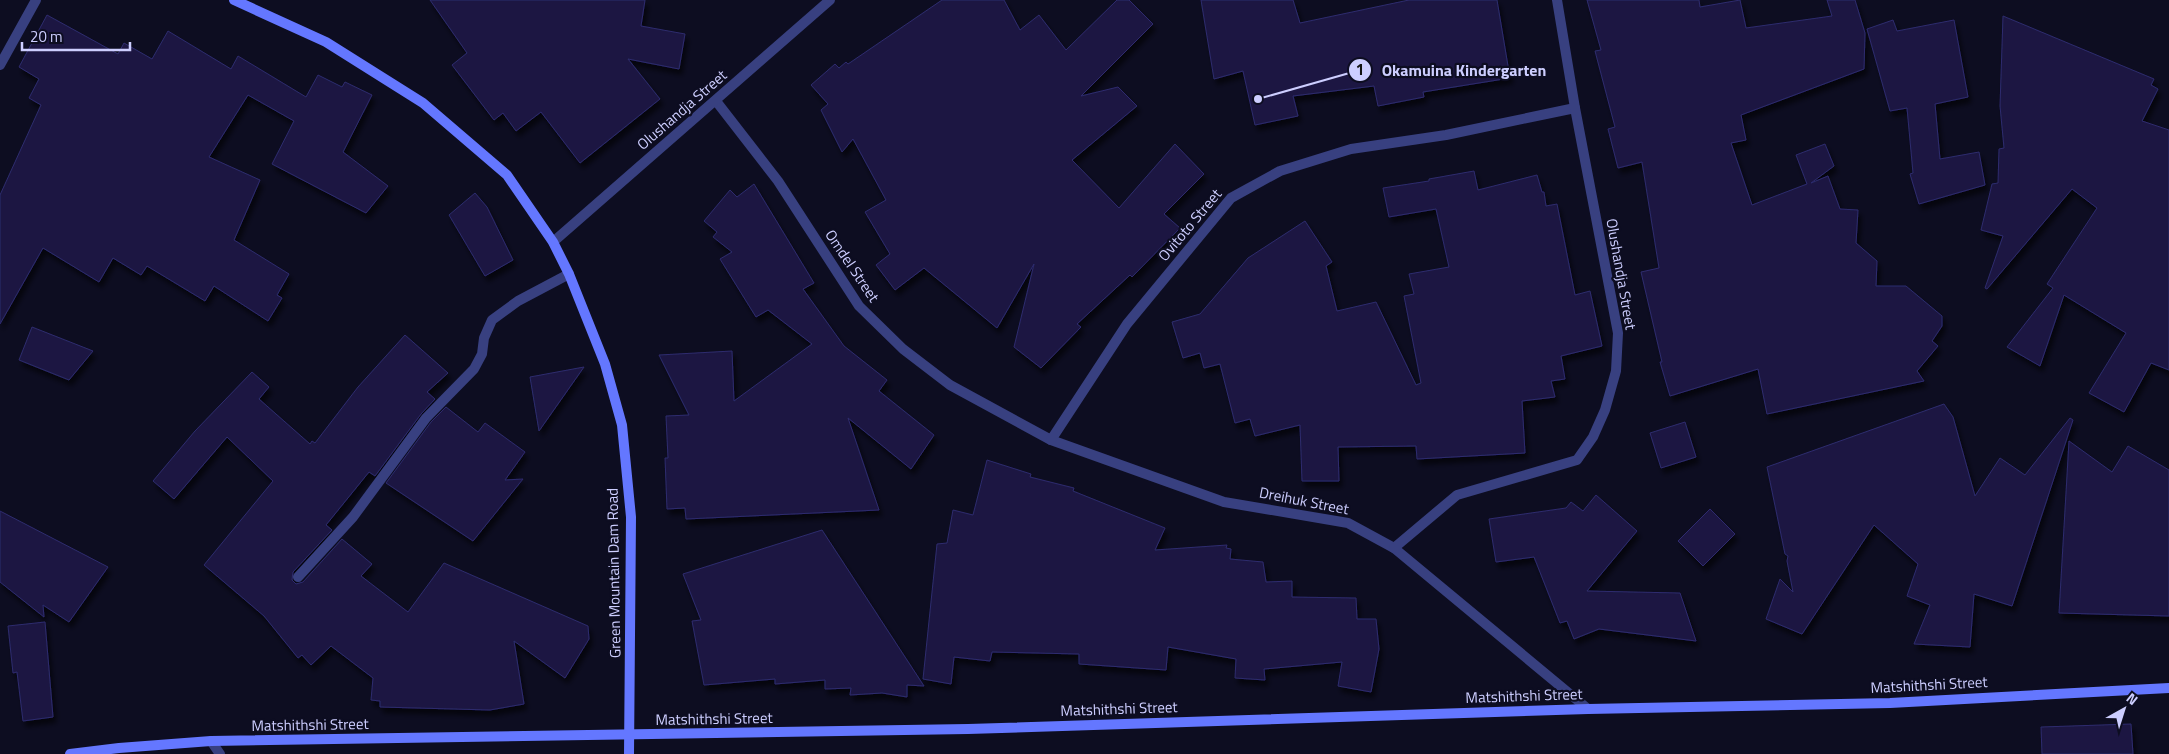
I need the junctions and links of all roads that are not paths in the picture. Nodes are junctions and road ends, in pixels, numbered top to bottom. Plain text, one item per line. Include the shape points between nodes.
1 (36, 0) edge
2 (234, 0) edge
3 (830, 0) edge
4 (1557, 0) edge
5 (0, 66) edge
6 (716, 101) junction
7 (1575, 108) junction
8 (553, 242) junction
9 (569, 274) junction
10 (1051, 440) junction
11 (1394, 548) junction
12 (298, 577) dead end
13 (2169, 688) edge
14 (1588, 709) junction
15 (630, 736) junction
16 (211, 741) junction
17 (70, 754) edge
18 (220, 754) edge
19 (629, 754) edge

1 - 5 street
2 - 8 main road, Green Mountain Dam Road via 326,42 423,103 506,175
3 - 6 street, Olushandja Street
4 - 7 street, Olushandja Street
6 - 8 street, Olushandja Street
6 - 10 street, Omdel Street via 778,181 859,306 903,350 950,385
7 - 10 street, Ovitoto Street via 1446,135 1351,148 1280,171 1231,198 1127,324
7 - 11 street, Olushandja Street via 1618,333 1616,371 1605,410 1593,437 1577,460 1456,495
8 - 9 main road, Green Mountain Dam Road
9 - 12 street via 518,301 492,320 474,369 426,418 353,517
9 - 15 main road, Green Mountain Dam Road via 605,364 622,425 631,517
10 - 11 street, Dreihuk Street via 1224,502 1348,523
11 - 14 street, Dreihuk Street
13 - 14 main road, Matshithshi Street via 1890,703
14 - 15 main road, Matshithshi Street via 968,729
15 - 16 main road, Matshithshi Street
15 - 19 main road, Green Mountain Dam Road
16 - 17 main road, Matshithshi Street
16 - 18 street

